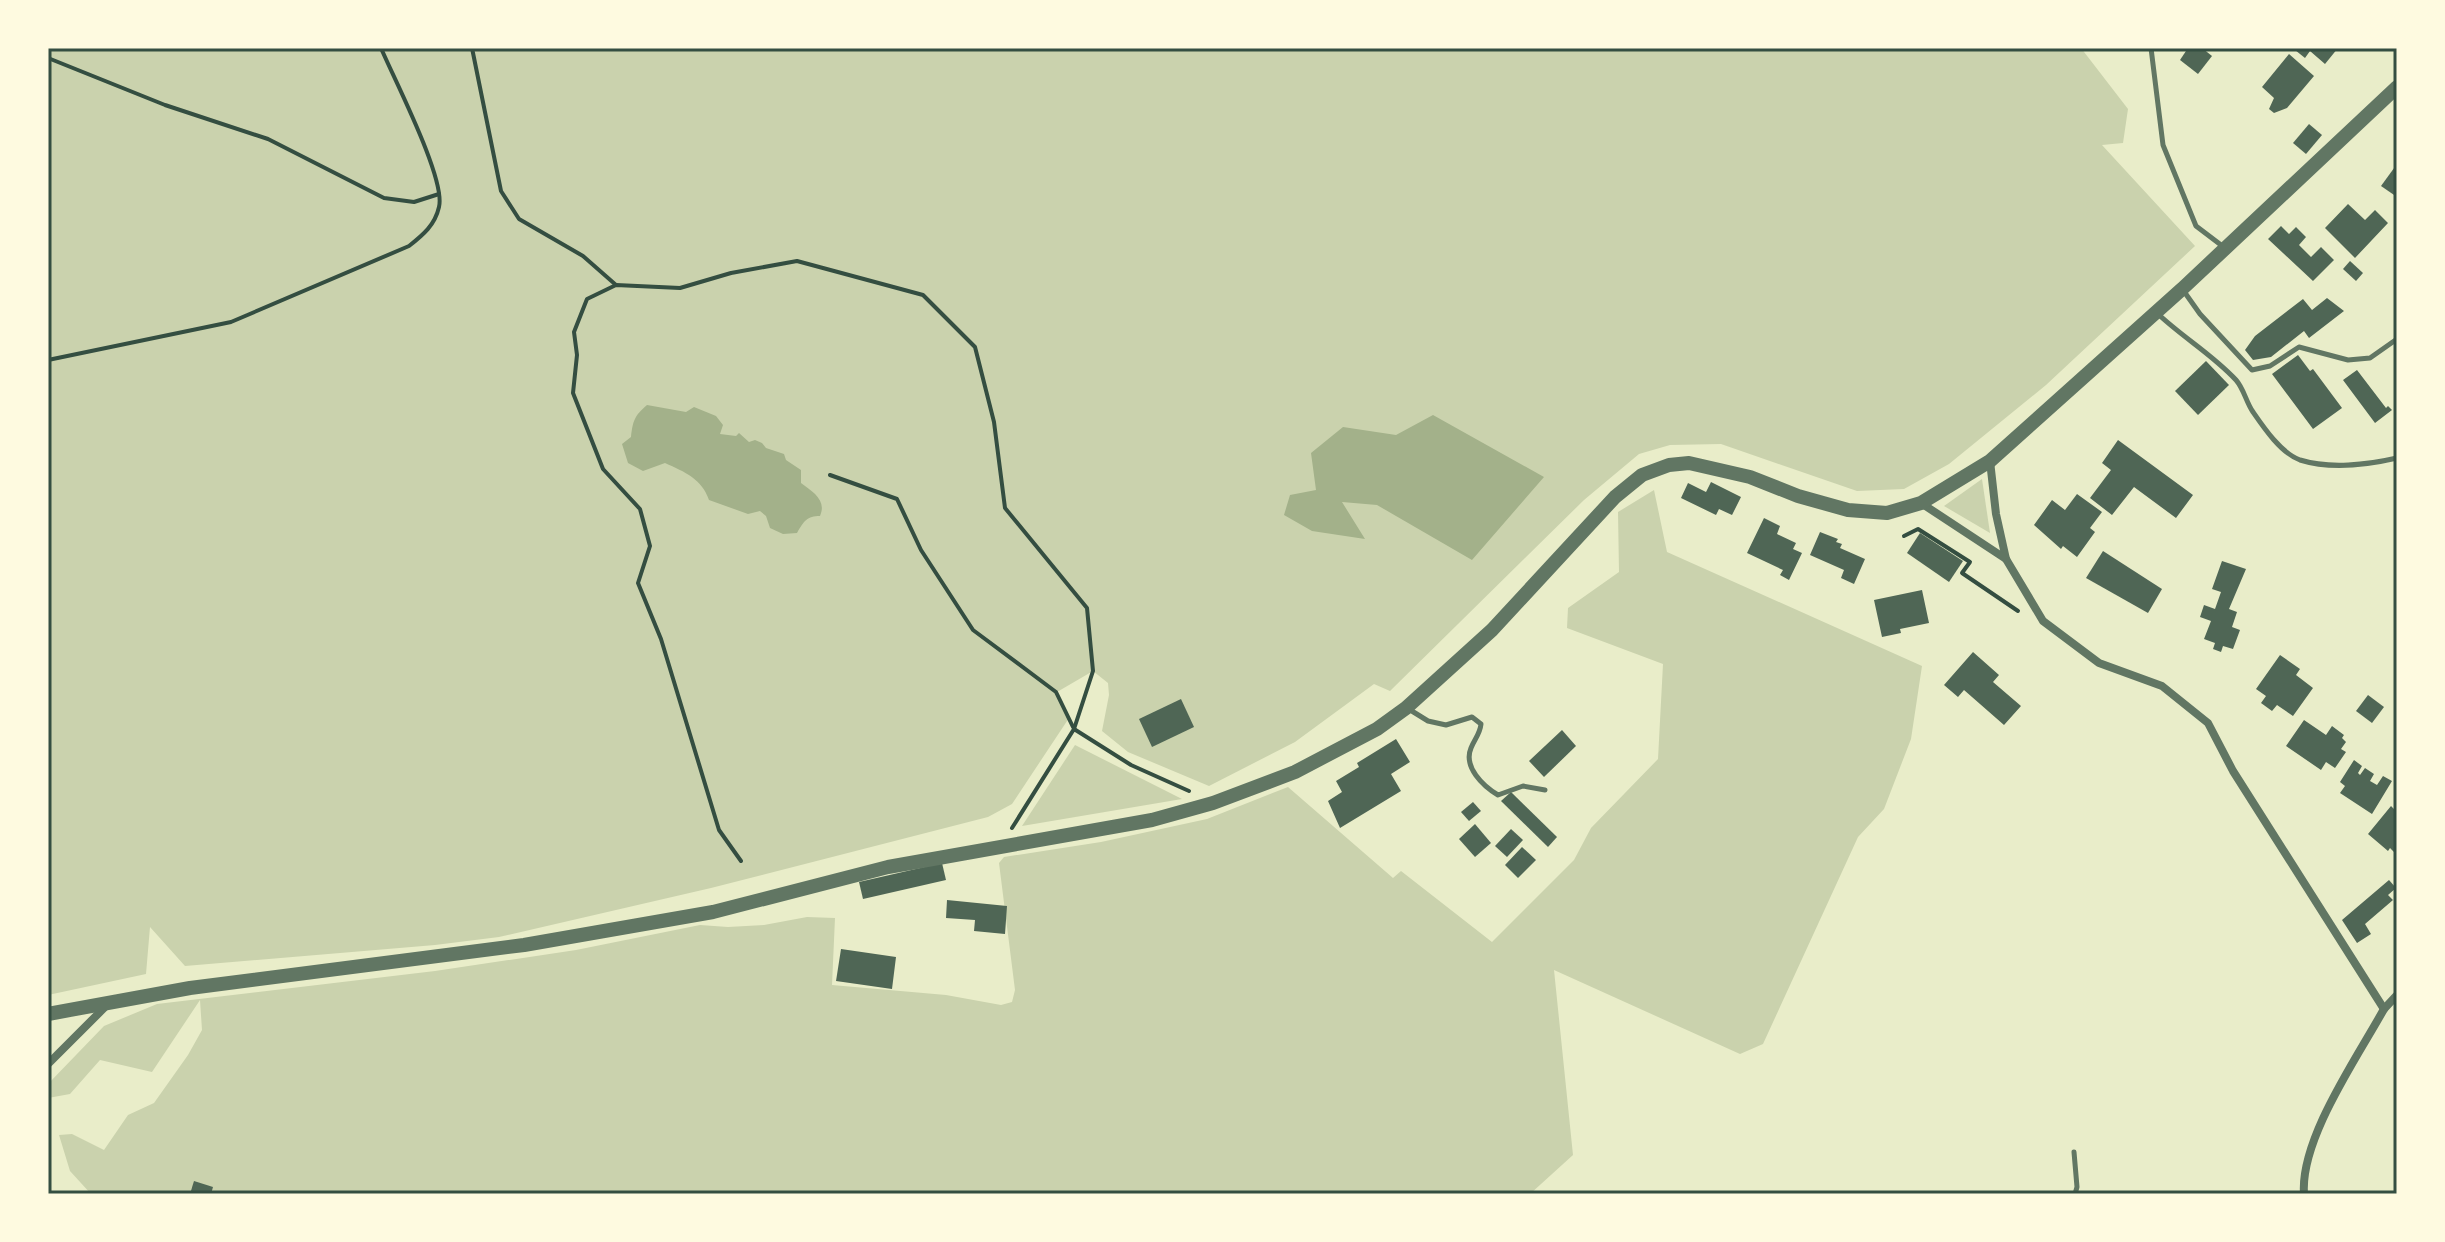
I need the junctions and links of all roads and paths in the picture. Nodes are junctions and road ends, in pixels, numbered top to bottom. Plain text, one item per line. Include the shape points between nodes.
1 (381, 48) edge
2 (472, 48) edge
3 (2151, 48) edge
4 (48, 58) edge
5 (2397, 87) edge
6 (439, 194) junction
7 (2226, 249) junction
8 (616, 285) junction
9 (2182, 289) junction
10 (2156, 312) junction
11 (2397, 339) edge
12 (48, 360) edge
13 (2397, 458) edge
14 (1990, 461) junction
15 (830, 475) dead end
16 (1921, 503) junction
17 (1904, 536) dead end
18 (2006, 559) junction
19 (2043, 621) junction
20 (1406, 708) junction
21 (1074, 729) junction
22 (1545, 790) dead end
23 (1213, 803) junction
24 (1001, 847) junction
25 (741, 861) dead end
26 (2397, 995) edge
27 (110, 1002) junction
28 (2384, 1009) junction
29 (48, 1014) edge
30 (48, 1064) edge
31 (2074, 1152) dead end
32 (2075, 1194) edge
33 (2304, 1194) edge

1 - 6 path
2 - 8 path via 501,191 519,219 583,256
3 - 7 lane via 2163,145 2196,226
4 - 6 path via 268,139 384,198 414,202
5 - 7 street
6 - 12 path via 430,228 409,246 231,322
7 - 9 street
8 - 21 path via 680,288 797,261 923,295 975,347 994,422 1005,508 1087,608 1093,671
8 - 25 path via 587,299 574,332 573,393 603,469 640,509 650,546 638,583 661,639 719,830
9 - 10 street
9 - 11 lane via 2252,370 2270,366 2299,347 2348,360 2370,358
10 - 13 lane via 2239,383 2274,440 2298,459 2343,465
10 - 14 street
14 - 16 street
14 - 18 street
15 - 21 path via 897,499 921,550 973,630 1056,692
16 - 18 street
16 - 20 street via 1887,513 1848,510 1689,463 1642,475 1615,497 1492,630
17 - 19 path via 1918,529 1970,562 1962,573
18 - 19 street
19 - 28 street via 2099,663 2162,686 2208,723
20 - 22 lane via 1446,725 1472,717 1481,724 1468,760 1481,782 1498,795 1523,786
20 - 23 street via 1295,772
21 - 23 path via 1131,765
21 - 24 path
23 - 24 street via 1152,820
24 - 27 street via 888,867 713,912 524,945
26 - 28 street
27 - 29 street
27 - 30 street
28 - 33 street via 2315,1133 2302,1176
31 - 32 lane

